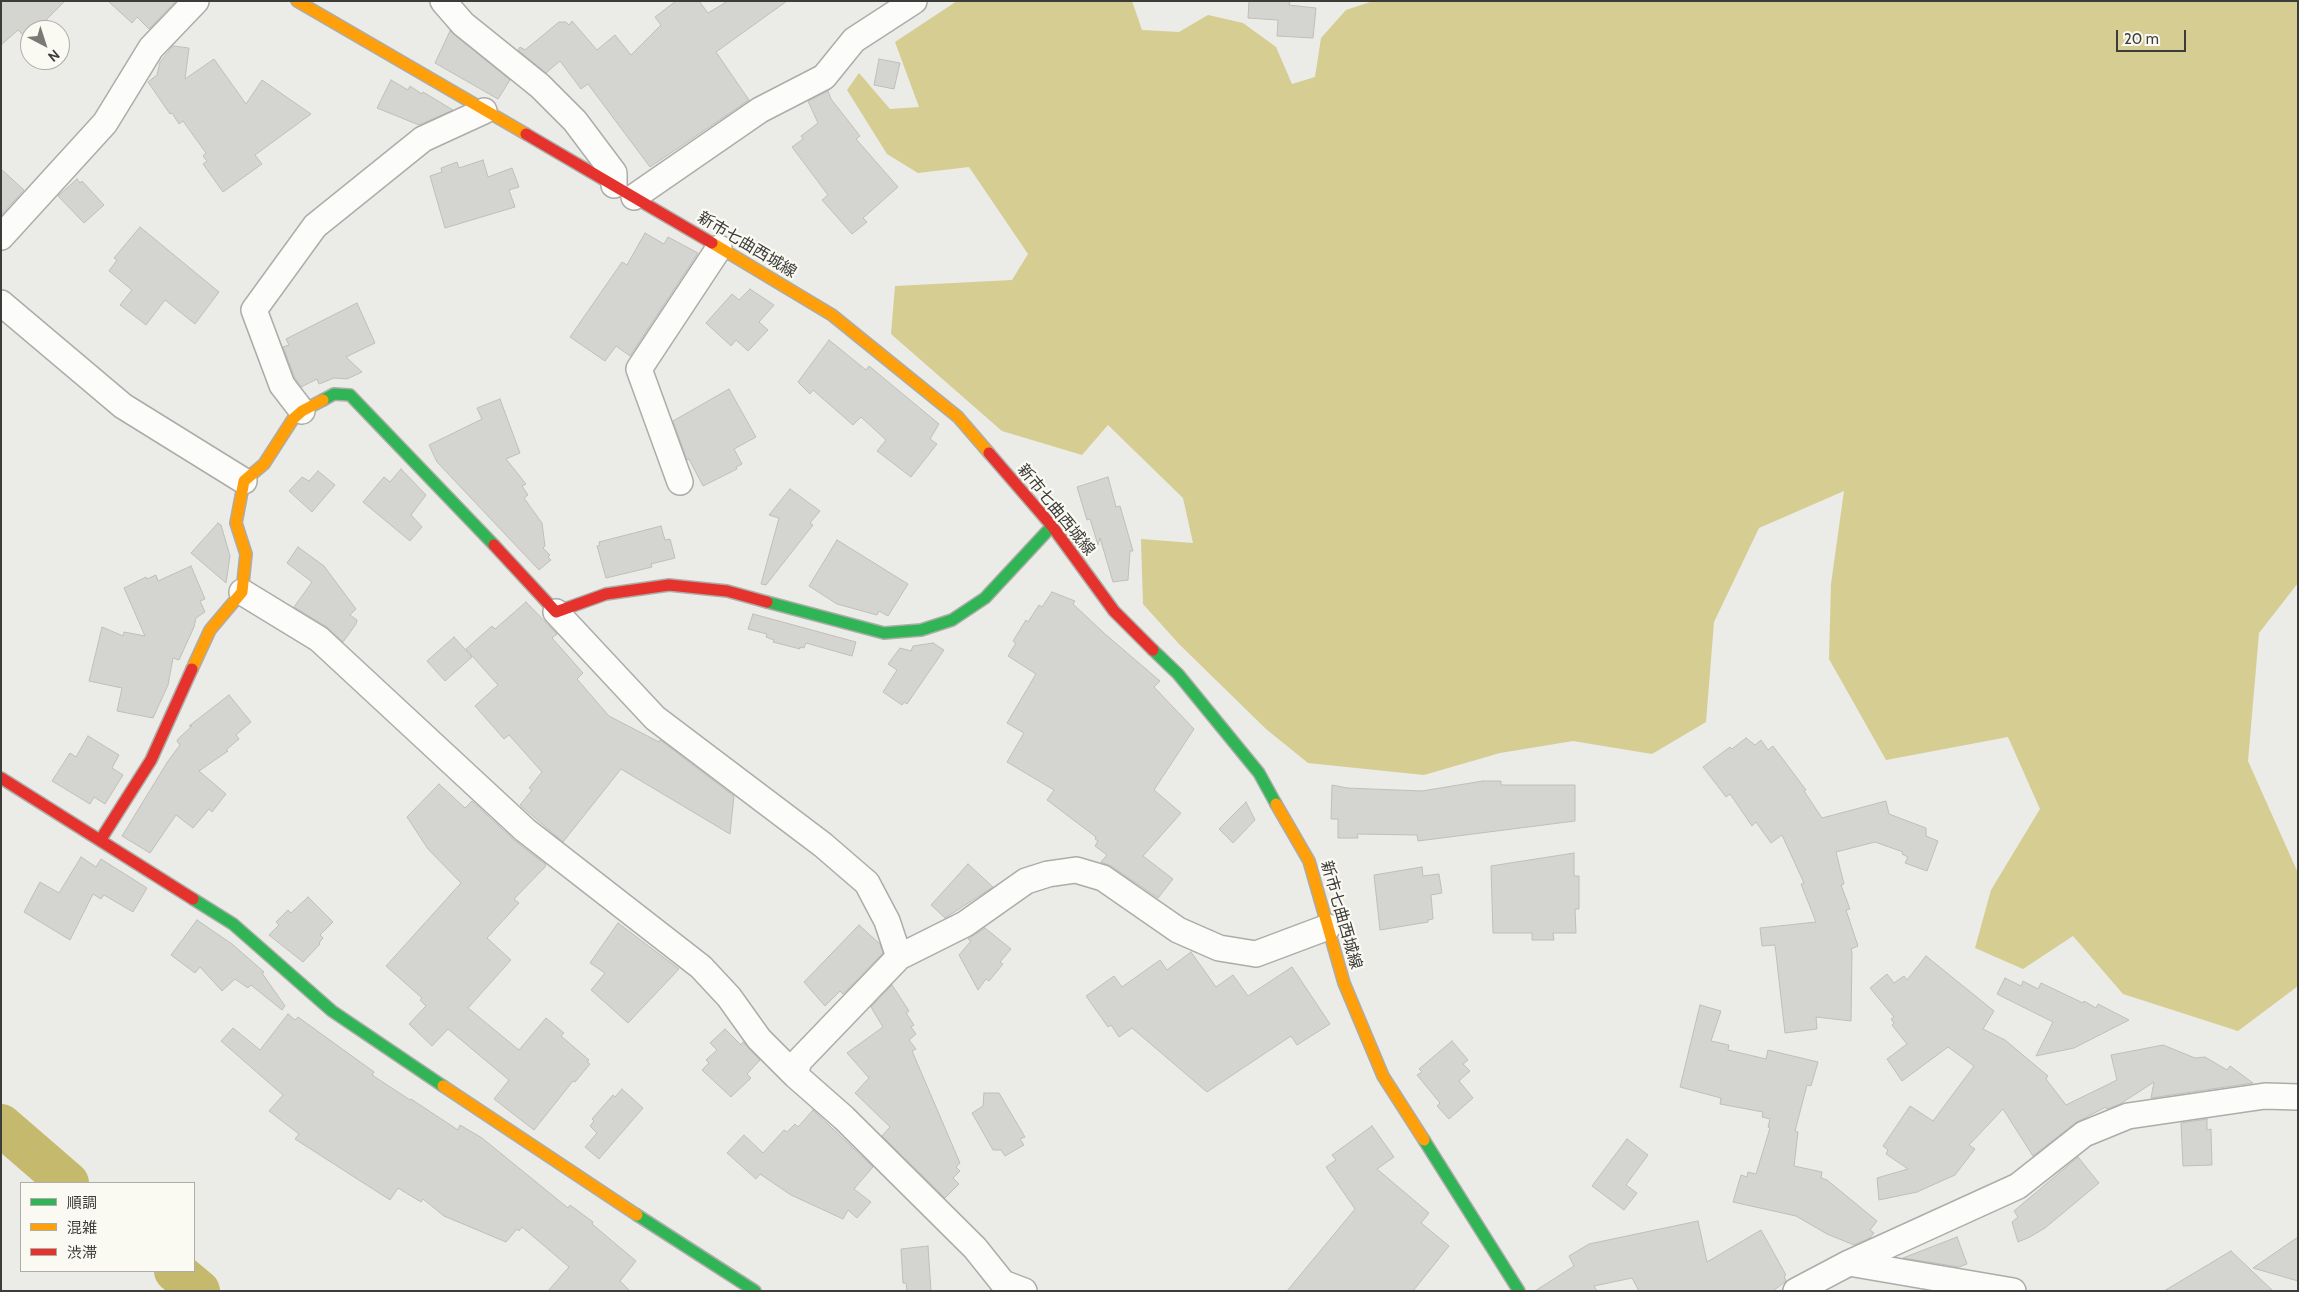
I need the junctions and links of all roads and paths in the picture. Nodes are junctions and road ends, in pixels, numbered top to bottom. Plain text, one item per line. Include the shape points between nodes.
1 (196, 1) edge
2 (297, 1) edge
3 (443, 1) edge
4 (914, 1) edge
5 (484, 110) junction
6 (624, 191) junction
7 (1, 237) edge
8 (719, 248) junction
9 (1, 303) edge
10 (302, 411) junction
11 (244, 481) junction
12 (680, 482) dead end
13 (1052, 526) junction
14 (242, 592) junction
15 (556, 612) junction
16 (1, 778) edge
17 (101, 839) junction
18 (1328, 928) junction
19 (899, 957) junction
20 (795, 1075) junction
21 (2298, 1097) edge
22 (1849, 1263) junction
23 (754, 1291) edge
24 (1024, 1291) edge
25 (1519, 1291) edge
26 (1796, 1291) edge
27 (2013, 1291) edge

1 - 7 street via 151,48 105,123
2 - 5 street, 新市七曲西城線
3 - 6 street via 463,24 540,86 576,121
4 - 6 street via 854,40 824,77 760,110
5 - 6 street, 新市七曲西城線
5 - 10 street via 424,139 315,226 254,310 282,385
6 - 8 street, 新市七曲西城線
8 - 12 street via 639,369
8 - 13 street, 新市七曲西城線 via 832,315 958,417
9 - 11 street via 123,406
10 - 11 street via 293,419 264,464
10 - 15 street via 334,394 350,394
11 - 14 street via 236,523 246,554
13 - 15 street via 985,598 952,620 921,630 884,633 727,591 669,586 606,594
13 - 18 street, 新市七曲西城線 via 1114,611 1178,674 1259,773 1309,861
14 - 17 street via 210,630 151,760
14 - 20 street via 318,639 525,830 701,967 759,1039
15 - 19 street via 655,718 823,844 867,883 887,921
16 - 17 street
17 - 23 street via 233,924 332,1011 524,1142
18 - 19 street via 1256,954 1219,948 1178,930 1103,878 1076,870 1026,881 965,924
18 - 25 street, 新市七曲西城線 via 1344,983 1383,1076
19 - 20 street via 799,1061
20 - 24 street via 844,1118 969,1242 1003,1283
21 - 22 street via 2264,1096 2128,1116 2084,1134 2018,1186
22 - 26 street
22 - 27 street

